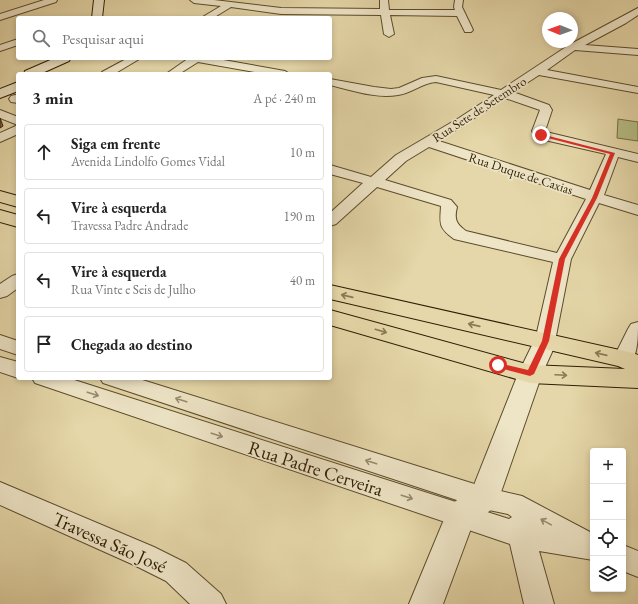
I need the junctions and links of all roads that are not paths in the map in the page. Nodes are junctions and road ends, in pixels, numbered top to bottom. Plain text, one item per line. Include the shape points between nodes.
1 (53, 0) edge
2 (194, 0) edge
3 (384, 0) edge
4 (459, 0) edge
5 (229, 5) junction
6 (110, 8) dead end
7 (98, 9) edge
8 (281, 11) junction
9 (638, 11) edge
10 (16, 12) junction
11 (385, 13) junction
12 (461, 13) junction
13 (31, 16) edge
14 (210, 16) edge
15 (275, 16) edge
16 (0, 17) edge
17 (623, 21) junction
18 (638, 22) edge
19 (468, 30) dead end
20 (389, 34) dead end
21 (16, 43) edge
22 (578, 44) edge
23 (578, 47) edge
24 (0, 48) edge
25 (572, 48) edge
26 (638, 52) edge
27 (61, 60) edge
28 (73, 60) edge
29 (132, 60) edge
30 (193, 60) edge
31 (207, 60) edge
32 (537, 71) junction
33 (34, 72) edge
34 (46, 72) edge
35 (110, 72) edge
36 (176, 72) edge
37 (274, 72) edge
38 (16, 80) edge
39 (335, 83) edge
40 (0, 88) edge
41 (638, 90) edge
42 (497, 93) junction
43 (0, 95) edge
44 (16, 95) edge
45 (16, 96) edge
46 (0, 107) edge
47 (0, 114) edge
48 (16, 120) edge
49 (16, 130) edge
50 (0, 138) edge
51 (428, 142) junction
52 (613, 153) junction
53 (638, 158) edge
54 (332, 169) edge
55 (374, 183) junction
56 (0, 196) edge
57 (595, 198) junction
58 (16, 201) edge
59 (638, 210) edge
60 (0, 216) edge
61 (332, 219) edge
62 (16, 221) edge
63 (562, 259) junction
64 (16, 281) edge
65 (0, 292) edge
66 (332, 292) edge
67 (332, 318) edge
68 (638, 329) edge
69 (545, 341) junction
70 (0, 342) edge
71 (16, 347) edge
72 (631, 362) edge
73 (0, 364) edge
74 (16, 369) edge
75 (530, 374) junction
76 (638, 379) edge
77 (49, 380) edge
78 (117, 380) edge
79 (0, 493) edge
80 (484, 498) junction
81 (513, 504) junction
82 (461, 515) junction
83 (522, 536) junction
84 (590, 546) edge
85 (590, 547) edge
86 (626, 559) edge
87 (638, 564) edge
88 (211, 604) edge
89 (426, 604) edge
90 (539, 604) edge

1 - 10 street
2 - 5 street
3 - 11 street
4 - 12 street via 458,7
5 - 8 street
5 - 14 street
6 - 7 main road
8 - 11 street
8 - 15 street
9 - 17 street, Rua Sete de Setembro
10 - 13 street
10 - 16 street
11 - 12 street
11 - 20 street
12 - 19 street
17 - 18 street
17 - 22 street, Rua Sete de Setembro
21 - 24 street
23 - 26 street
25 - 32 street, Rua Sete de Setembro
27 - 33 main road
28 - 34 main road
29 - 35 street
30 - 36 street
31 - 37 street
32 - 41 street
32 - 42 street, Rua Sete de Setembro
38 - 40 main road
39 - 42 street via 396,92 424,79 436,79
42 - 51 street, Rua Sete de Setembro via 463,121
42 - 52 street via 530,100 545,108 538,131 541,135
43 - 44 main road
45 - 46 main road
47 - 48 street
49 - 50 street
51 - 55 street, Rua Sete de Setembro via 401,158
51 - 57 street, Rua Duque de Caxias
52 - 53 street
52 - 57 street
54 - 55 street
55 - 61 street, Rua Sete de Setembro
55 - 63 street via 441,201 449,207 446,221 460,235
56 - 58 main road
57 - 59 street, Rua Duque de Caxias
57 - 63 street
60 - 62 main road
63 - 69 street
64 - 65 street
69 -> 66 main road
67 -> 75 main road
68 - 72 street
72 -> 69 main road
69 - 75 main road
70 - 71 street
73 - 74 street
75 -> 76 main road
75 - 80 main road
77 -> 82 street, Rua Padre Cerveira
80 -> 78 street, Rua Padre Cerveira
79 - 88 street, Travessa São José via 176,572
80 - 81 street, Rua Padre Cerveira
80 - 82 main road
81 - 83 street
84 -> 81 street, Rua Padre Cerveira
82 - 83 street, Rua Padre Cerveira
82 - 89 main road
83 - 85 street, Rua Padre Cerveira
83 - 90 street
86 - 87 street

